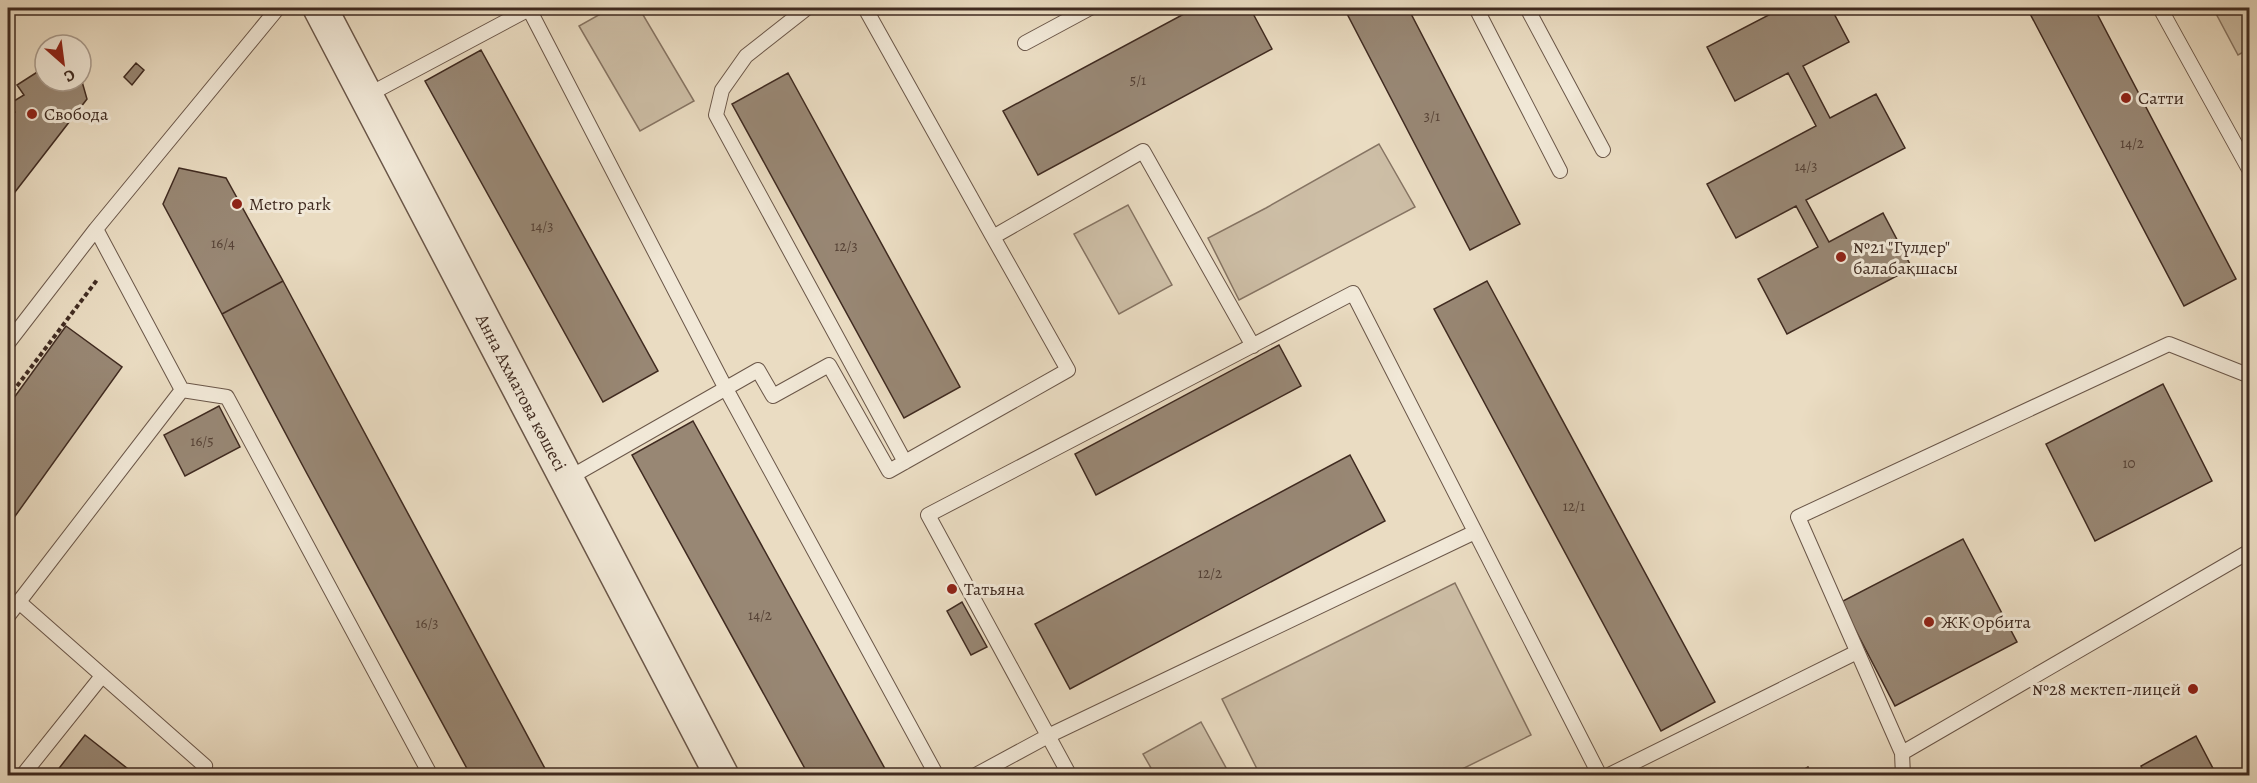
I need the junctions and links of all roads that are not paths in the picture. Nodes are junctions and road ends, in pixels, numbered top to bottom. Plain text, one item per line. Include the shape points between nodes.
1 (278, 8) edge
2 (320, 8) edge
3 (530, 8) edge
4 (807, 8) edge
5 (866, 8) edge
6 (1090, 8) edge
7 (1476, 8) edge
8 (1527, 8) edge
9 (2160, 8) edge
10 (1026, 43) dead end
11 (366, 96) junction
12 (1603, 150) dead end
13 (1560, 171) dead end
14 (2250, 171) edge
15 (96, 229) junction
16 (993, 237) junction
17 (8, 343) edge
18 (1253, 346) junction
19 (2250, 376) edge
20 (725, 387) junction
21 (182, 390) junction
22 (905, 462) junction
23 (567, 479) junction
24 (1475, 532) junction
25 (2250, 551) edge
26 (19, 602) junction
27 (8, 616) edge
28 (1857, 652) junction
29 (102, 676) junction
30 (1048, 736) junction
31 (1902, 753) junction
32 (22, 776) edge
33 (200, 776) edge
34 (431, 776) edge
35 (722, 776) edge
36 (937, 776) edge
37 (974, 776) edge
38 (1070, 776) edge
39 (1600, 776) edge
40 (1607, 776) edge
41 (1903, 776) edge

1 - 15 lane
2 - 11 street, Анна Ахматова көшесі
3 - 11 lane
3 - 20 lane
4 - 22 lane via 746,56 722,90 716,115
5 - 16 lane
6 - 10 lane
7 - 13 lane
8 - 12 lane
9 - 14 lane
11 - 23 street, Анна Ахматова көшесі
15 - 17 lane
15 - 21 lane
16 - 18 lane via 1143,152
16 - 22 lane via 1068,370
18 - 24 lane via 1353,293
18 - 30 lane via 928,515
19 - 28 lane via 2169,344 1797,517
20 - 22 lane via 758,370 773,396 829,365 889,471
20 - 23 lane
20 - 36 lane
21 - 26 lane
21 - 34 lane via 227,397
23 - 35 street, Анна Ахматова көшесі
24 - 30 lane
24 - 39 lane
25 - 31 lane
26 - 27 lane
26 - 29 lane
28 - 31 lane
28 - 40 lane
29 - 32 lane
29 - 33 lane via 205,766
30 - 37 lane
30 - 38 lane
31 - 41 lane

